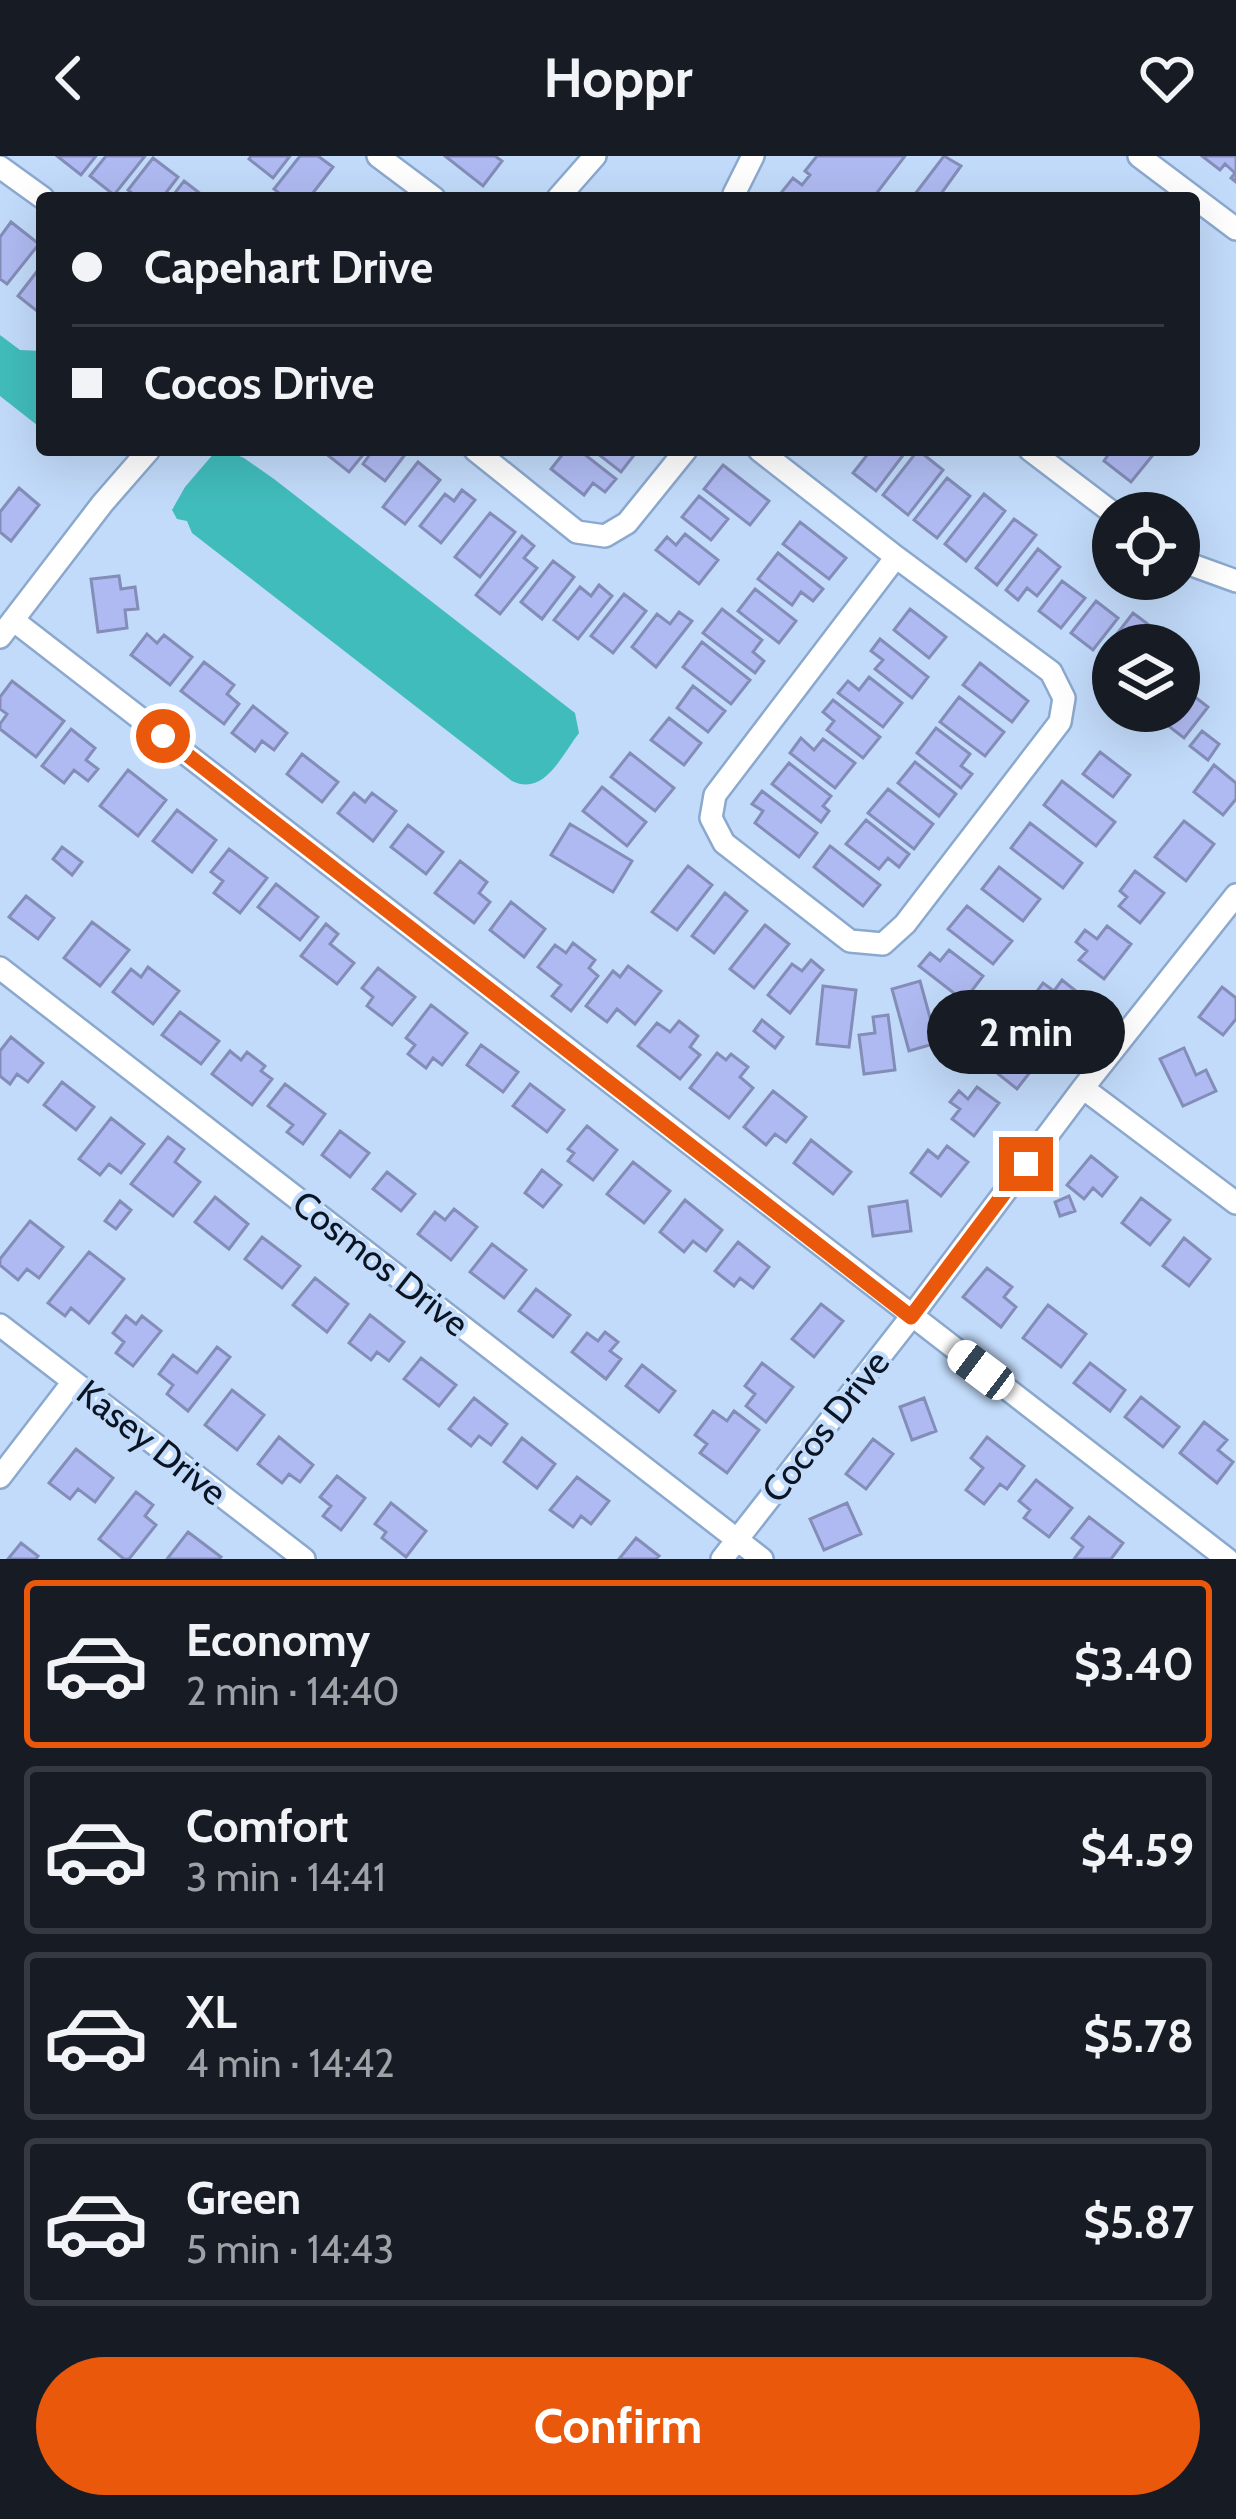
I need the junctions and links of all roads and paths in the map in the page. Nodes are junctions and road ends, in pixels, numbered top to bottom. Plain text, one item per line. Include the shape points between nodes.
1 (595, 156) edge
2 (753, 156) edge
3 (1139, 156) edge
4 (387, 159) edge
5 (0, 167) edge
6 (36, 192) edge
7 (427, 192) edge
8 (563, 192) edge
9 (735, 192) edge
10 (1186, 192) edge
11 (1200, 203) edge
12 (1236, 230) edge
13 (144, 456) edge
14 (482, 456) edge
15 (681, 456) edge
16 (767, 456) edge
17 (1038, 456) edge
18 (1092, 497) edge
19 (896, 557) junction
20 (1200, 568) edge
21 (1236, 580) edge
22 (6, 629) edge
23 (1236, 895) edge
24 (0, 968) edge
25 (1083, 1088) junction
26 (1236, 1202) edge
27 (911, 1317) junction
28 (0, 1325) edge
29 (73, 1382) junction
30 (0, 1477) edge
31 (737, 1539) junction
32 (304, 1559) edge
33 (722, 1559) edge
34 (762, 1559) edge
35 (1227, 1559) edge

1 - 8 street
2 - 9 street
3 - 10 street
4 - 7 street
5 - 6 street
11 - 12 street
13 - 22 street
14 - 15 street via 577,532 605,536 627,523
16 - 19 street
17 - 18 street
19 - 19 street via 1051,672 1064,698 1060,722 883,944 850,940 724,843 711,818 715,795
20 - 21 street
22 - 27 street
23 - 25 street, Cocos Drive
24 - 31 street, Cosmos Drive
25 - 26 street
25 - 27 street, Cocos Drive
27 - 31 street, Cocos Drive
27 - 35 street
28 - 29 street, Kasey Drive
29 - 30 street
29 - 32 street, Kasey Drive
31 - 33 street, Cocos Drive
31 - 34 street, Cosmos Drive

